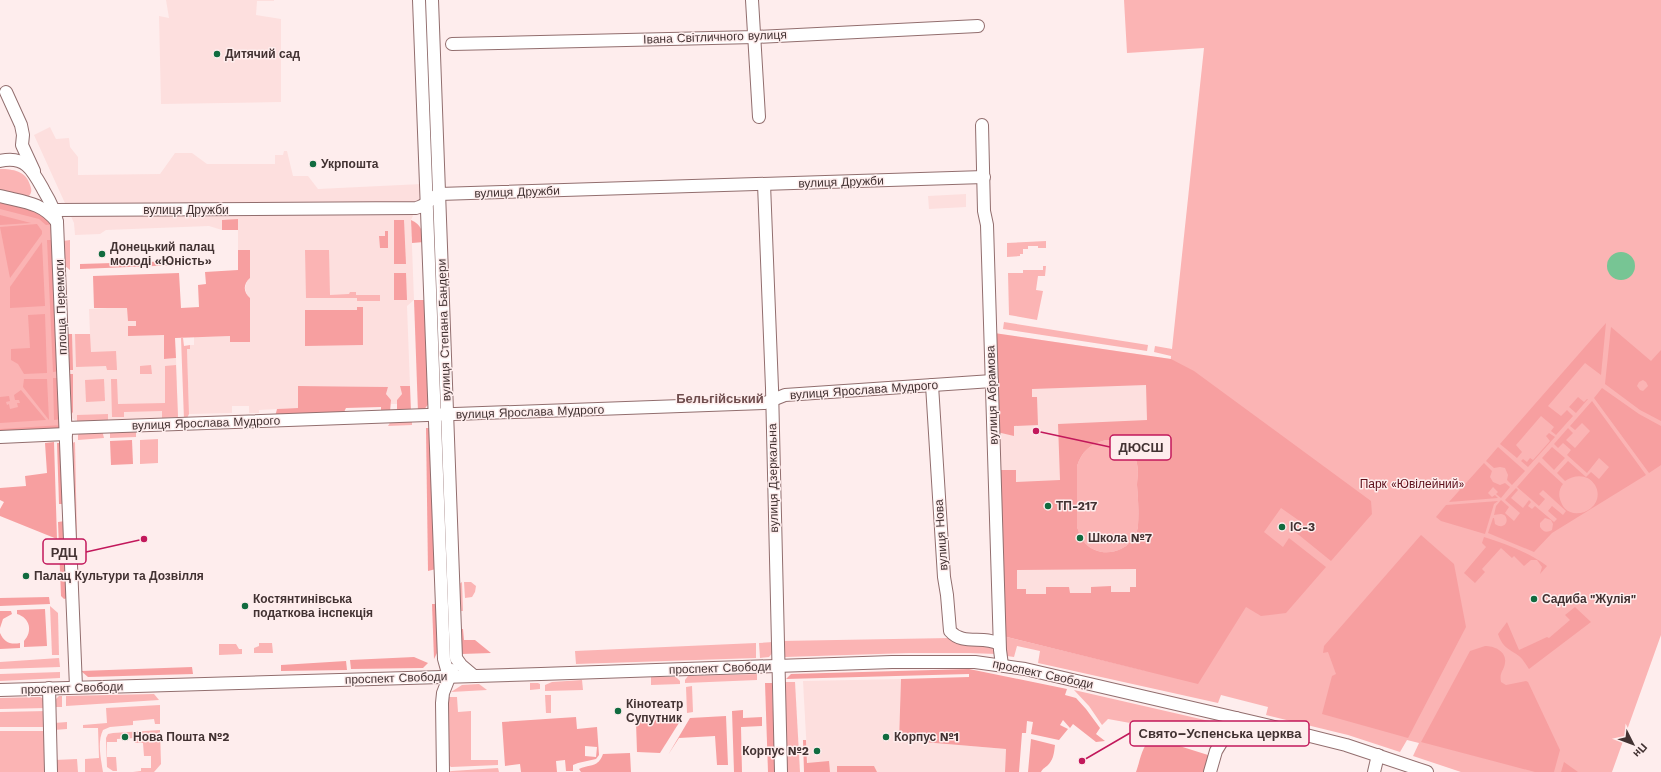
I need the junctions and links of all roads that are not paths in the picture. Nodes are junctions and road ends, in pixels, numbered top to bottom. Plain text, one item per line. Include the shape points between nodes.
1 (419, 0) edge
2 (432, 0) edge
3 (752, 0) edge
4 (978, 26) dead end
5 (755, 37) junction
6 (452, 44) dead end
7 (6, 92) dead end
8 (758, 117) dead end
9 (982, 125) dead end
10 (22, 145) junction
11 (3, 161) edge
12 (984, 177) junction
13 (37, 178) junction
14 (764, 184) junction
15 (439, 194) junction
16 (0, 196) edge
17 (24, 202) junction
18 (427, 204) junction
19 (56, 216) junction
20 (992, 381) junction
21 (932, 385) junction
22 (772, 401) junction
23 (435, 415) junction
24 (447, 415) junction
25 (66, 431) junction
26 (0, 437) edge
27 (441, 578) junction
28 (453, 578) junction
29 (1000, 644) junction
30 (456, 658) junction
31 (444, 659) junction
32 (1002, 665) junction
33 (777, 666) junction
34 (450, 676) junction
35 (474, 676) junction
36 (429, 678) junction
37 (76, 687) junction
38 (49, 688) junction
39 (0, 690) edge
40 (1236, 718) junction
41 (1378, 755) junction
42 (51, 772) edge
43 (443, 772) edge
44 (781, 772) edge
45 (1210, 772) edge
46 (1374, 772) edge
47 (1427, 772) edge

1 - 18 street, вулиця Степана Бандери
2 - 15 street, вулиця Степана Бандери
3 - 5 street
4 - 5 street, Івана Світличного вулиця
5 - 6 street, Івана Світличного вулиця
5 - 8 street
7 - 10 street via 21,125 24,135
9 - 12 street, вулиця Абрамова
10 - 11 street via 19,152
10 - 13 street, площа Перемоги
11 - 13 street via 17,160
12 - 14 street, вулиця Дружби
12 - 20 street, вулиця Абрамова via 984,211 988,224
13 - 17 street via 40,189 34,198
13 - 19 street, площа Перемоги
14 - 15 street, вулиця Дружби
14 - 22 street, вулиця Дзеркальна
15 - 18 street, вулиця Дружби
15 - 24 street, вулиця Степана Бандери
16 - 17 street
17 - 19 street via 39,206
18 - 19 street, вулиця Дружби via 416,208
18 - 23 street, вулиця Степана Бандери
19 - 25 street, площа Перемоги
20 - 21 street, вулиця Ярослава Мудрого
20 - 29 street, вулиця Абрамова
21 - 22 street, вулиця Ярослава Мудрого via 785,395
21 - 29 street, вулиця Нова via 944,577 950,631 963,640 991,640
22 - 24 street, вулиця Ярослава Мудрого
22 - 33 street, вулиця Дзеркальна
23 - 24 street, вулиця Ярослава Мудрого
23 - 25 street, вулиця Ярослава Мудрого
23 - 27 street, вулиця Степана Бандери
24 - 28 street, вулиця Степана Бандери
25 - 26 street
25 - 37 street, площа Перемоги
27 - 28 street
27 - 31 street, вулиця Степана Бандери
28 - 30 street, вулиця Степана Бандери
29 - 32 street, вулиця Абрамова
30 - 34 street
30 - 35 street
31 - 34 street, вулиця Степана Бандери
31 - 36 street
32 - 33 street, проспект Свободи via 974,662 892,662
32 - 40 street, проспект Свободи
33 - 35 street, проспект Свободи
33 - 44 street, вулиця Дзеркальна
34 - 35 street, проспект Свободи
34 - 36 street, проспект Свободи
34 - 43 street via 442,703
36 - 37 street, проспект Свободи
37 - 38 street, проспект Свободи
38 - 39 street, проспект Свободи
38 - 42 street
40 - 41 street, проспект Свободи
40 - 45 street via 1216,751
41 - 46 street
41 - 47 street, проспект Свободи

